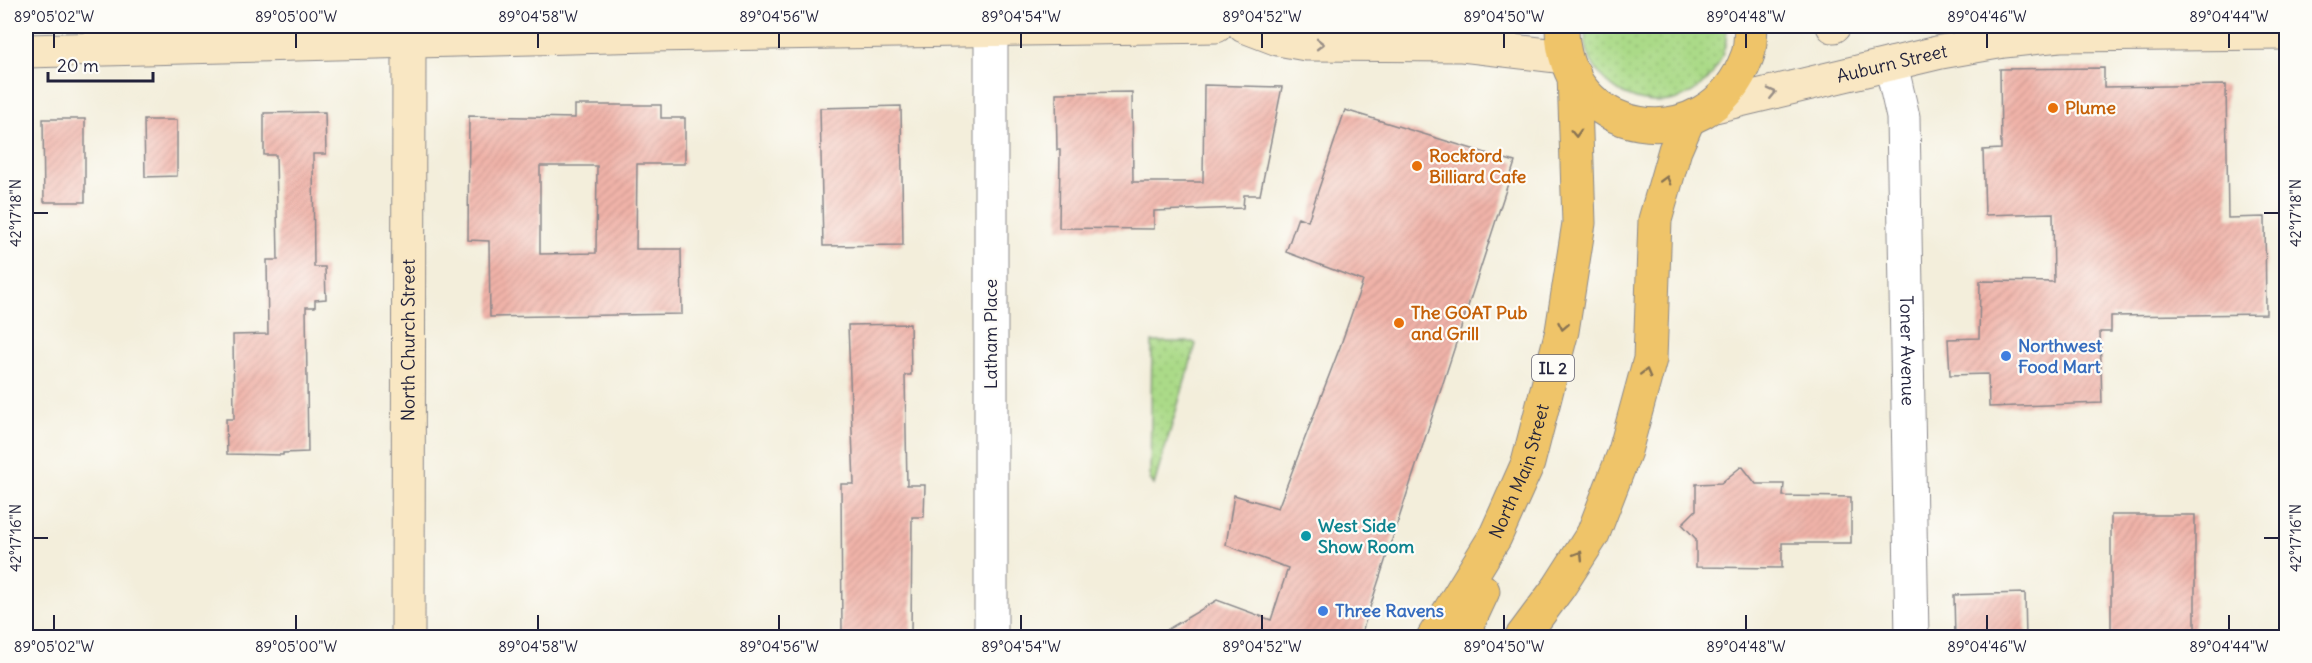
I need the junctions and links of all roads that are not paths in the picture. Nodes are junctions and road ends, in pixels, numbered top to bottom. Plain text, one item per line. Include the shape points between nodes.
1 (1216, 26) edge
2 (1244, 26) edge
3 (1751, 26) edge
4 (650, 30) edge
5 (991, 30) junction
6 (2286, 33) edge
7 (409, 42) junction
8 (26, 51) edge
9 (1567, 52) edge
10 (1891, 64) junction
11 (1701, 113) junction
12 (1496, 537) junction
13 (1559, 587) junction
14 (408, 638) edge
15 (991, 638) edge
16 (1433, 638) edge
17 (1461, 638) edge
18 (1521, 638) edge
19 (1540, 638) edge
20 (1912, 638) edge

1 - 5 main road
2 -> 9 main road via 1278,39 1306,44 1462,45
3 - 11 main road via 1749,55 1736,84
4 - 5 main road
4 - 7 main road
5 - 15 street, Latham Place
6 - 10 main road, Auburn Street via 2060,36 2004,41
7 - 8 main road
7 - 14 main road, North Church Street
9 - 11 main road via 1579,85 1600,107 1627,121 1657,126
9 -> 12 main road, North Main Street / IL 2 via 1579,224 1564,320 1528,463
11 -> 10 main road, Auburn Street
10 - 20 street, Toner Avenue via 1903,117
13 -> 11 main road via 1593,534 1625,451 1650,359 1655,220 1675,150
12 - 16 main road, North Main Street / IL 2
12 - 17 main road via 1487,582
13 - 18 main road
13 - 19 street

